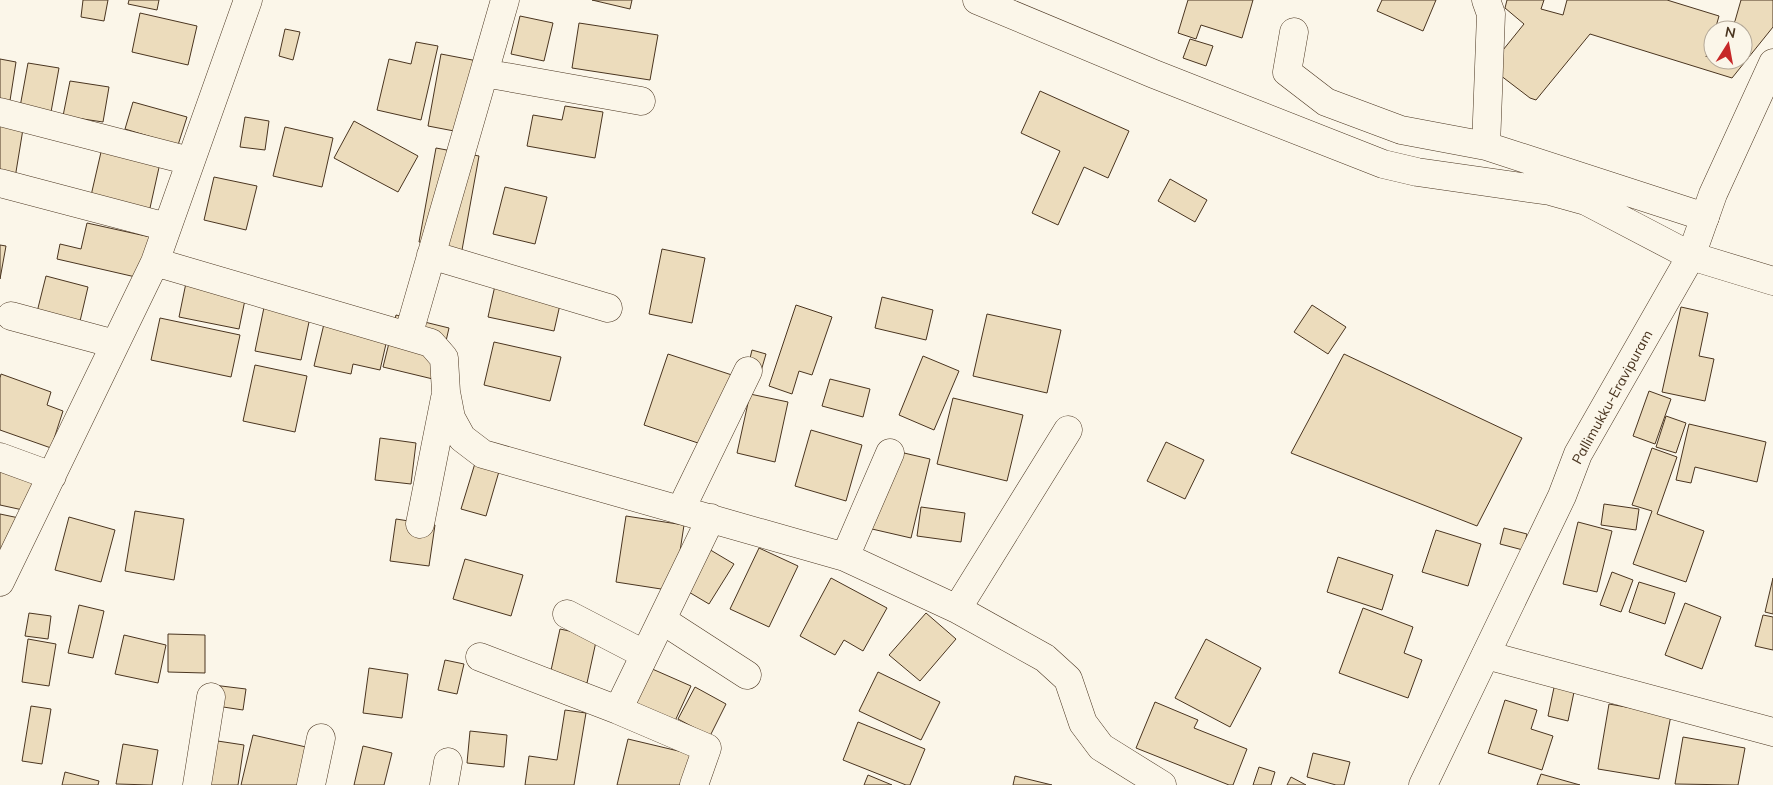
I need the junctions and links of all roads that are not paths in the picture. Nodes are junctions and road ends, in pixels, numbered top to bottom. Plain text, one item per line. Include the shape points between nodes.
1 (248, 0) edge
2 (505, 0) edge
3 (977, 0) edge
4 (1486, 0) edge
5 (1294, 32) dead end
6 (1773, 63) edge
7 (484, 73) junction
8 (641, 102) dead end
9 (0, 112) edge
10 (1486, 146) junction
11 (190, 161) junction
12 (0, 184) edge
13 (1705, 217) junction
14 (167, 227) junction
15 (432, 255) junction
16 (1691, 256) junction
17 (155, 262) junction
18 (1773, 281) edge
19 (608, 308) dead end
20 (11, 316) dead end
21 (408, 336) junction
22 (115, 344) junction
23 (748, 371) dead end
24 (446, 392) junction
25 (1068, 430) dead end
26 (890, 453) dead end
27 (0, 457) edge
28 (52, 476) junction
29 (681, 509) junction
30 (711, 518) junction
31 (420, 524) dead end
32 (846, 557) junction
33 (0, 582) edge
34 (957, 609) junction
35 (567, 614) dead end
36 (662, 620) junction
37 (644, 654) junction
38 (1486, 656) junction
39 (480, 657) dead end
40 (747, 675) dead end
41 (211, 696) dead end
42 (618, 710) junction
43 (1773, 732) edge
44 (321, 738) dead end
45 (197, 785) edge
46 (311, 785) edge
47 (694, 785) edge
48 (1162, 785) edge
49 (1423, 785) edge

1 - 11 street
2 - 7 street
3 - 16 street via 1383,164 1550,191 1586,201
4 - 10 street via 1491,14
5 - 10 street via 1287,72 1326,102 1401,130
6 - 13 street, Pallimukku-Eravipuram
7 - 8 street
7 - 15 street
9 - 11 street
10 - 13 street
11 - 14 street
12 - 14 street
13 - 16 street, Pallimukku-Eravipuram
14 - 17 street
15 - 19 street
15 - 21 street
16 - 18 street
16 - 38 street, Pallimukku-Eravipuram via 1578,454 1562,496
17 - 21 street
17 - 22 street
20 - 22 street
21 - 24 street via 431,343 444,358
22 - 28 street
23 - 29 street
24 - 29 street via 451,418 462,438 483,454
24 - 31 street
25 - 34 street
26 - 32 street
27 - 28 street
28 - 33 street
29 - 30 street
30 - 32 street
30 - 36 street
32 - 34 street
34 - 48 street via 1045,658 1068,679 1083,723 1101,747
35 - 37 street
36 - 37 street
36 - 40 street
37 - 42 street
38 - 43 street
38 - 49 street, Pallimukku-Eravipuram
39 - 42 street
41 - 45 street
42 - 47 street via 707,748
44 - 46 street

